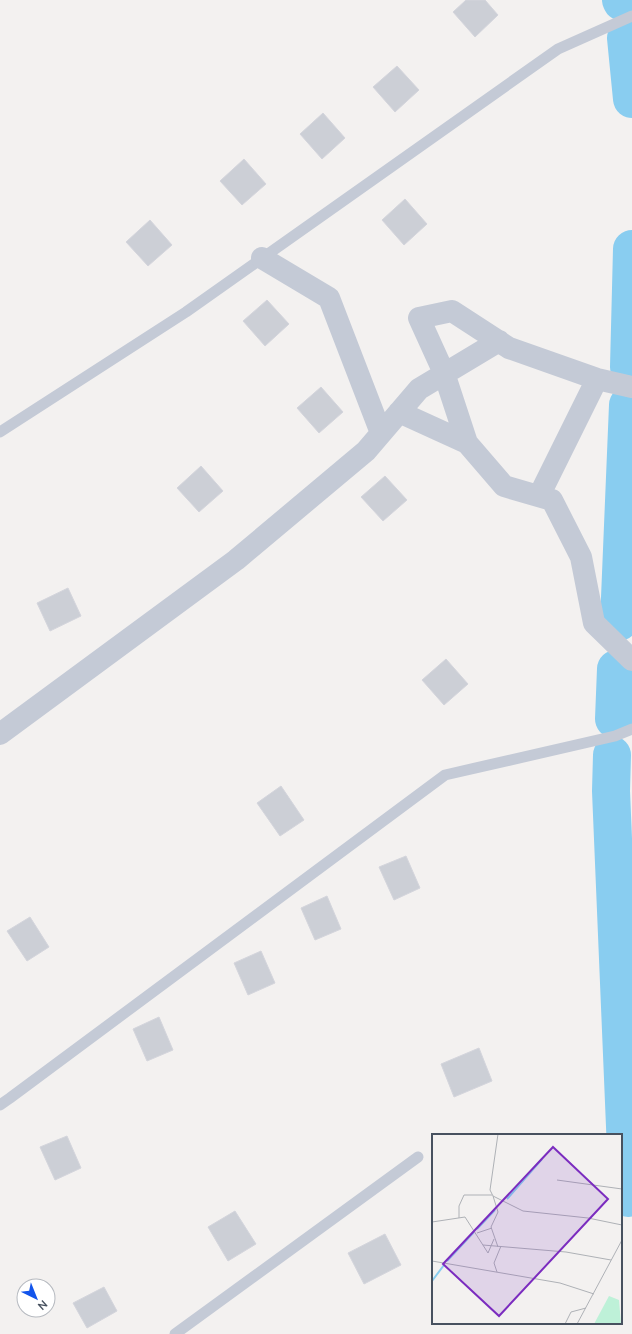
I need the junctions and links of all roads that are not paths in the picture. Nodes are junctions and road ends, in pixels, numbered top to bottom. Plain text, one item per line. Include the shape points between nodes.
1 (632, 16) edge
2 (262, 258) junction
3 (499, 341) junction
4 (444, 373) junction
5 (597, 379) junction
6 (632, 387) edge
7 (399, 412) junction
8 (0, 432) edge
9 (381, 433) junction
10 (467, 442) junction
11 (539, 496) junction
12 (632, 660) edge
13 (632, 729) edge
14 (0, 734) edge
15 (0, 1105) edge
16 (418, 1157) dead end
17 (175, 1334) edge

1 - 2 lane via 558,49
2 - 8 lane via 186,312
2 - 9 street via 329,298
3 - 4 street
3 - 4 street via 452,311 420,318
3 - 5 street via 509,348
4 - 7 street via 419,389
4 - 10 street
5 - 6 street
5 - 11 street
7 - 9 street
7 - 10 street
9 - 14 street via 366,451 236,560
10 - 11 street via 504,486
11 - 12 street via 552,500 581,557 594,623
13 - 15 lane via 615,736 445,775
16 - 17 lane

